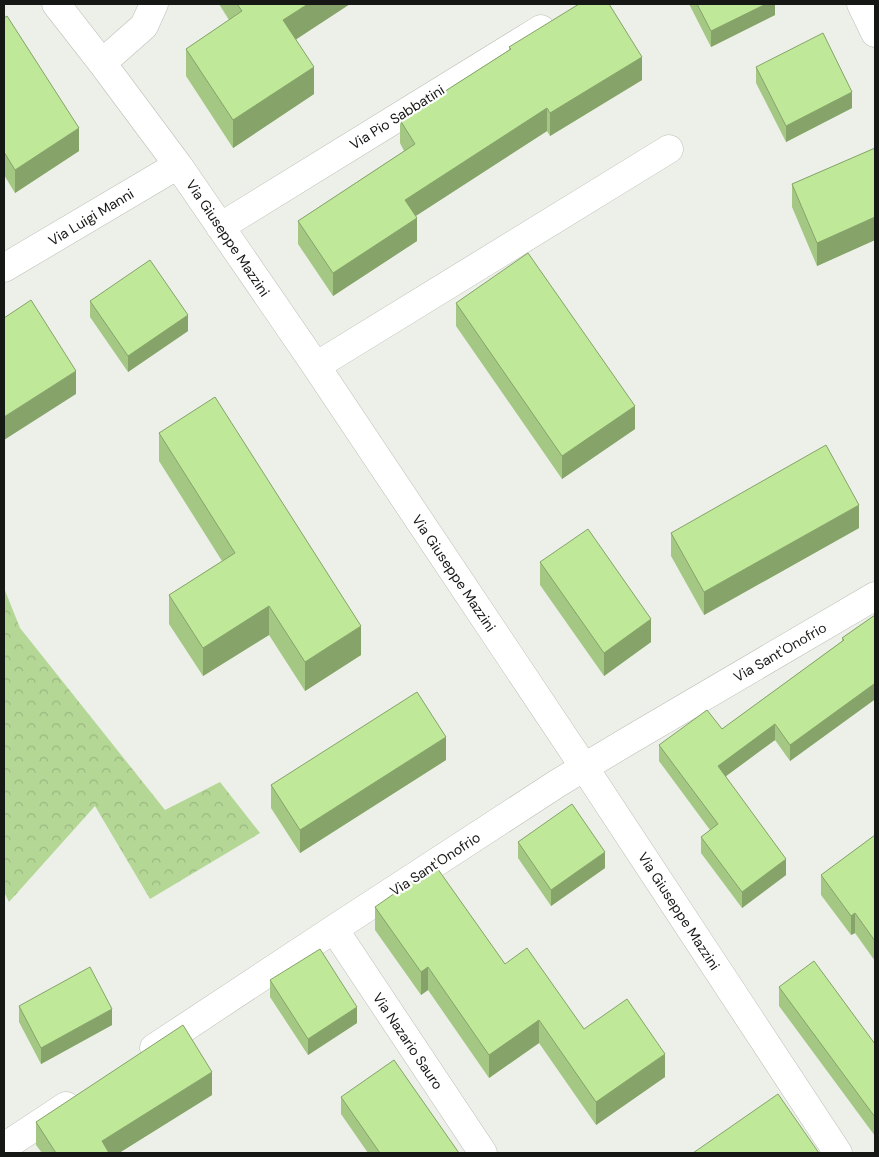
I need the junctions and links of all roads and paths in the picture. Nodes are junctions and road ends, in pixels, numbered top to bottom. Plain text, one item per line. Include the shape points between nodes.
1 (56, 4) edge
2 (154, 4) edge
3 (861, 4) edge
4 (558, 19) edge
5 (875, 33) edge
6 (102, 63) junction
7 (669, 149) dead end
8 (178, 165) junction
9 (220, 227) junction
10 (4, 268) edge
11 (316, 366) junction
12 (875, 596) edge
13 (584, 767) junction
14 (334, 929) junction
15 (134, 1061) edge
16 (85, 1093) edge
17 (4, 1147) edge
18 (483, 1153) edge
19 (838, 1153) edge

1 - 6 street, Via Giuseppe Mazzini
2 - 6 street via 144,26
3 - 5 street
4 - 9 street, Via Pio Sabbatini
6 - 8 street, Via Giuseppe Mazzini
7 - 11 street
8 - 9 street, Via Giuseppe Mazzini
8 - 10 street, Via Luigi Manni
9 - 11 street, Via Giuseppe Mazzini
11 - 13 street, Via Giuseppe Mazzini
12 - 13 street, Via Sant'Onofrio
13 - 14 street, Via Sant'Onofrio
13 - 19 street, Via Giuseppe Mazzini
14 - 15 street, Via Sant'Onofrio
14 - 18 street, Via Nazario Sauro
16 - 17 street

